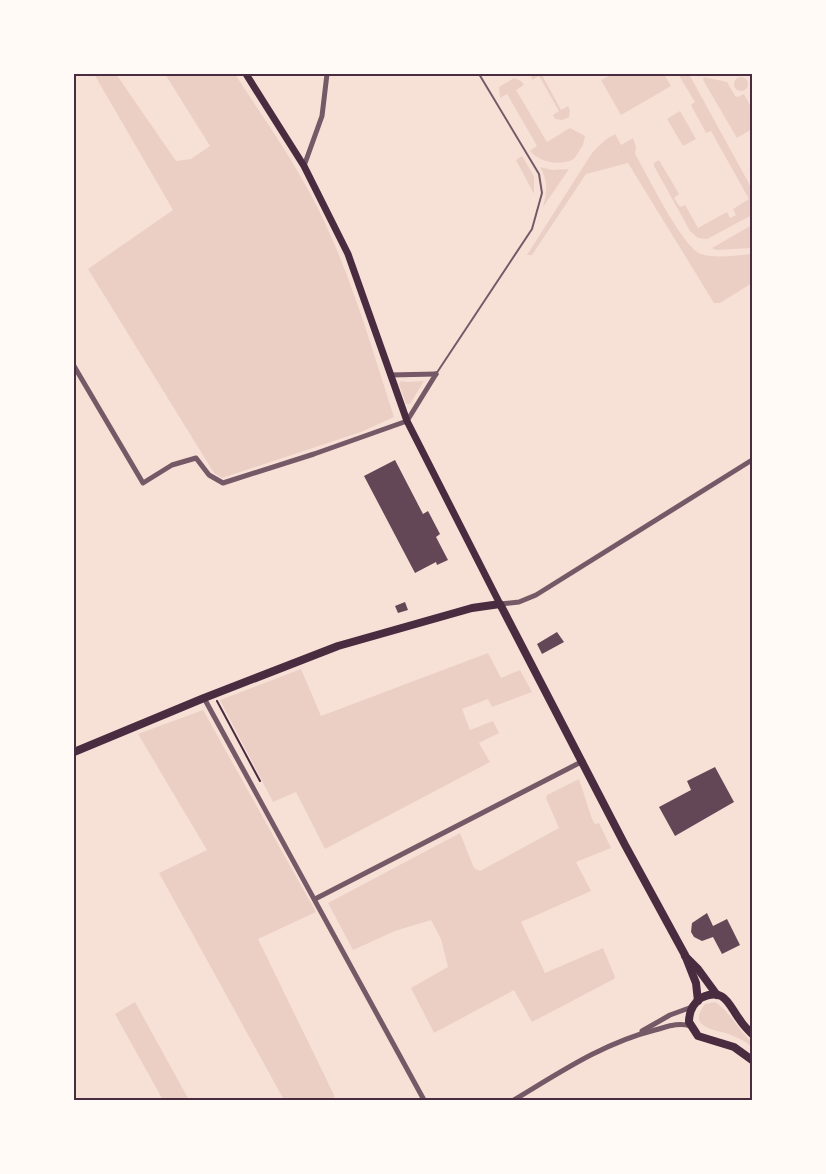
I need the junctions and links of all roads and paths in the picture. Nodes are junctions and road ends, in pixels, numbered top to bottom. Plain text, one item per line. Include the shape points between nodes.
1 (246, 74) edge
2 (327, 74) edge
3 (479, 74) edge
4 (304, 166) junction
5 (74, 366) edge
6 (436, 374) junction
7 (389, 375) junction
8 (407, 421) junction
9 (753, 460) edge
10 (500, 604) junction
11 (204, 698) junction
12 (74, 752) edge
13 (583, 761) junction
14 (315, 899) junction
15 (685, 955) junction
16 (717, 995) junction
17 (695, 1004) junction
18 (691, 1026) junction
19 (638, 1034) junction
20 (753, 1034) edge
21 (753, 1060) edge
22 (424, 1101) edge
23 (514, 1101) edge

1 - 4 main road
2 - 4 street via 322,116
3 - 6 lane via 539,174 542,193 532,229
4 - 7 main road via 348,254
5 - 8 street via 143,483 172,465 196,458 209,475 223,483
6 - 7 street
6 - 8 street
7 - 8 main road
8 - 10 main road
9 - 10 street via 536,595
10 - 11 main road via 472,608 355,641
10 - 13 main road
11 - 12 main road
11 - 14 street
13 - 14 street
13 - 15 main road
14 - 22 street
15 - 16 main road
15 - 17 main road via 696,983
16 - 17 main road
16 - 20 main road via 728,1000
17 - 18 main road via 690,1014
17 - 19 street
18 - 19 street via 672,1025
18 - 21 main road via 698,1035 734,1047
19 - 23 street via 592,1053

